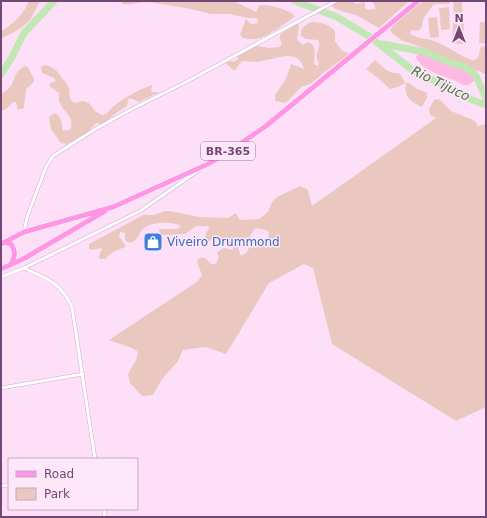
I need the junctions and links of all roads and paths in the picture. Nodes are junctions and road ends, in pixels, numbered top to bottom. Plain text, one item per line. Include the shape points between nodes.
1 (336, 1) edge
2 (418, 1) edge
3 (208, 164) junction
4 (113, 207) junction
5 (24, 232) junction
6 (2, 243) edge
7 (10, 265) junction
8 (24, 268) junction
9 (1, 269) edge
10 (1, 276) edge
11 (83, 374) junction
12 (1, 388) edge
13 (96, 458) edge

1 - 5 street via 111,121 53,156 46,167
2 - 3 main road, BR-365 via 266,126
3 - 4 main road, BR-365
3 - 8 street via 140,211
4 - 5 main road, BR-365
4 - 7 main road, BR-365
5 - 6 main road, BR-365
6 - 7 main road, BR-365 via 11,244 15,251 15,258
7 - 9 main road, BR-365
8 - 10 street
8 - 11 street via 56,283 68,298 73,313
11 - 12 street
11 - 13 street

